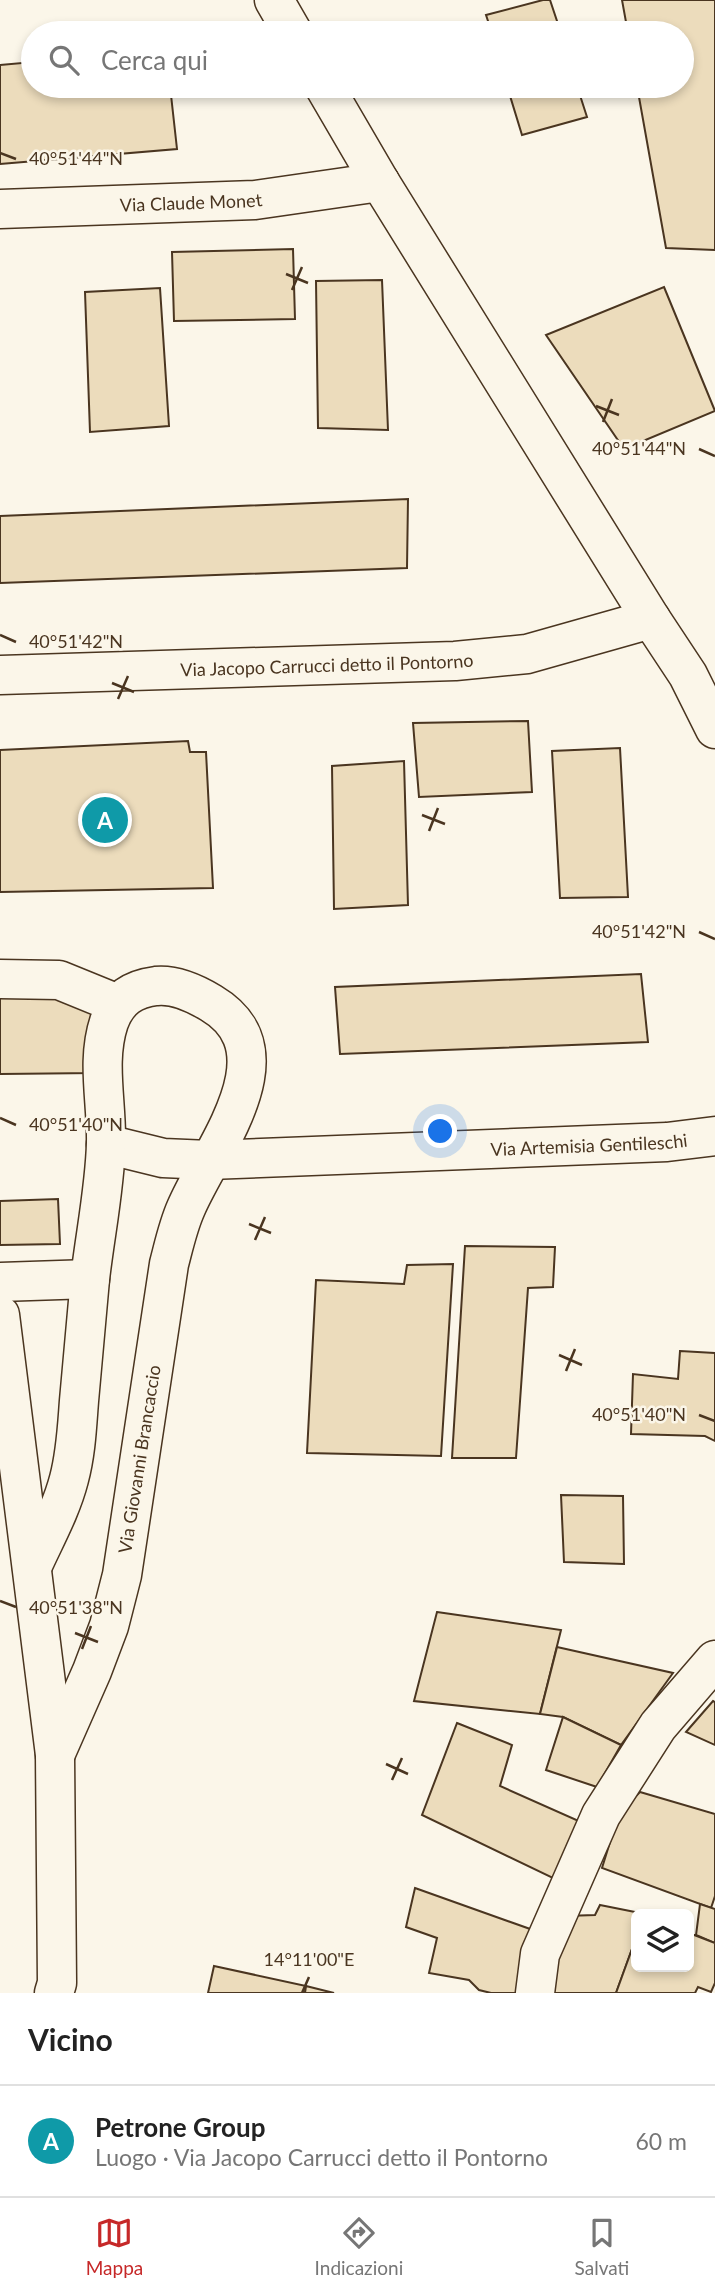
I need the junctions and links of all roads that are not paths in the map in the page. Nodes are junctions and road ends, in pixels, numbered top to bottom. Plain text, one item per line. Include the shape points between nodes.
1 (274, 0) edge
2 (286, 21) edge
3 (331, 98) edge
4 (380, 182) junction
5 (0, 209) edge
6 (651, 619) junction
7 (0, 676) edge
8 (715, 729) edge
9 (0, 979) edge
10 (118, 1004) junction
11 (715, 1136) edge
12 (106, 1144) junction
13 (209, 1160) junction
14 (90, 1279) junction
15 (0, 1282) edge
16 (0, 1315) edge
17 (32, 1567) junction
18 (715, 1660) edge
19 (55, 1755) junction
20 (54, 1993) edge
21 (535, 1993) edge

1 - 2 street
3 - 4 street
4 - 5 street, Via Claude Monet via 255,200
4 - 6 street
6 - 7 street, Via Jacopo Carrucci detto il Pontorno via 527,654 455,661
6 - 8 street via 688,675
9 - 10 street via 59,980
10 - 12 street via 106,1034 103,1058
10 - 13 street via 128,993 159,986 193,992 218,1007 239,1028 248,1066 242,1097
11 - 13 street, Via Artemisia Gentileschi via 667,1142
12 - 13 street, Via Artemisia Gentileschi via 163,1158
12 - 14 street
13 - 19 street, Via Giovanni Brancaccio via 186,1207 169,1264 122,1575 109,1626
14 - 15 street
14 - 17 street via 69,1481
16 - 17 street, Via Giovanni Brancaccio
17 - 19 street, Via Giovanni Brancaccio
18 - 21 street via 658,1726 601,1815 540,1954
19 - 20 street, Via Giovanni Brancaccio

